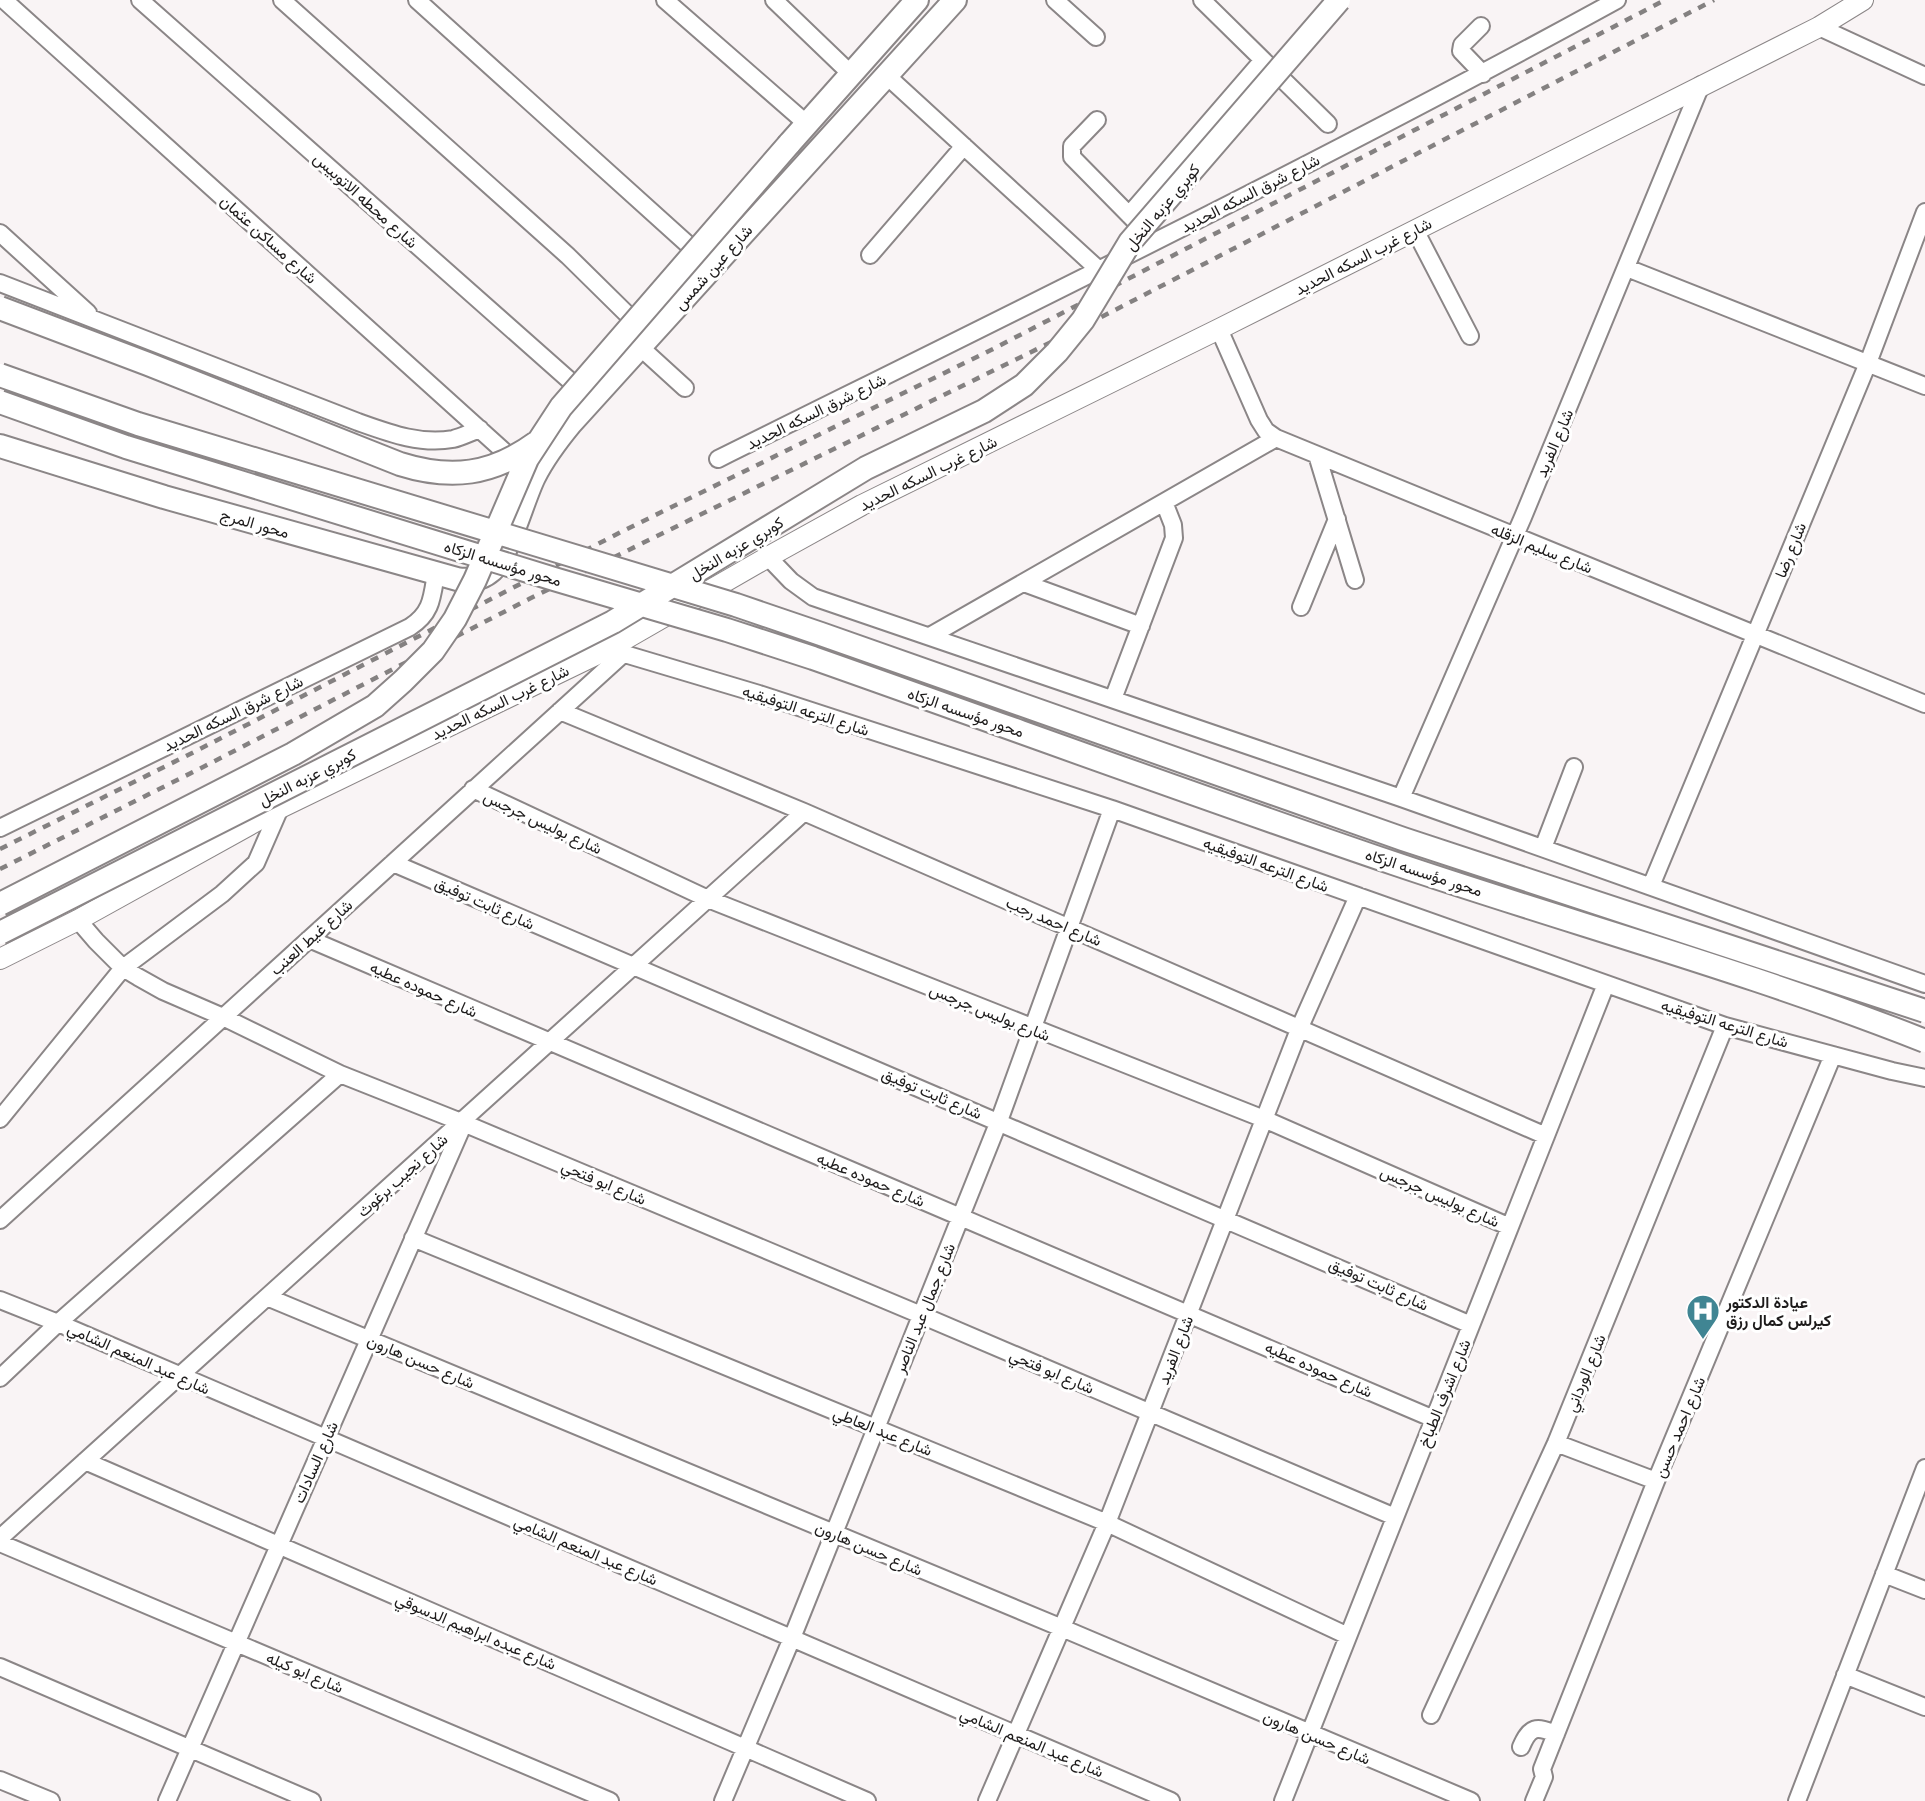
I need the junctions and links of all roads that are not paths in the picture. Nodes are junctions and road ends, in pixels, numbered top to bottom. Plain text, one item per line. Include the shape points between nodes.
1 (4, 0) edge
2 (140, 0) edge
3 (282, 0) edge
4 (417, 0) edge
5 (665, 0) edge
6 (774, 0) edge
7 (917, 0) edge
8 (955, 0) edge
9 (1055, 0) edge
10 (1202, 0) edge
11 (1339, 0) edge
12 (1617, 0) edge
13 (1863, 0) edge
14 (1482, 26) dead end
15 (1819, 27) junction
16 (1096, 37) dead end
17 (1263, 60) junction
18 (851, 74) junction
19 (1483, 74) junction
20 (886, 75) junction
21 (1925, 76) edge
22 (1701, 85) junction
23 (1096, 120) dead end
24 (807, 124) junction
25 (1328, 124) dead end
26 (964, 147) junction
27 (1925, 212) edge
28 (1130, 215) junction
29 (1415, 230) junction
30 (0, 233) edge
31 (1155, 241) junction
32 (870, 255) dead end
33 (713, 267) junction
34 (1627, 268) junction
35 (1100, 270) junction
36 (0, 283) edge
37 (0, 308) edge
38 (95, 320) junction
39 (634, 321) junction
40 (1219, 329) junction
41 (1470, 336) dead end
42 (640, 347) junction
43 (1868, 363) junction
44 (0, 375) edge
45 (1925, 386) edge
46 (685, 388) dead end
47 (591, 400) junction
48 (0, 402) edge
49 (480, 429) junction
50 (1276, 438) junction
51 (539, 440) junction
52 (0, 446) edge
53 (1317, 455) junction
54 (718, 459) dead end
55 (534, 478) junction
56 (1164, 502) junction
57 (1337, 519) junction
58 (1515, 537) junction
59 (502, 555) joint
60 (768, 557) junction
61 (436, 573) junction
62 (1356, 579) dead end
63 (1024, 582) junction
64 (1301, 607) dead end
65 (1141, 626) junction
66 (1755, 635) junction
67 (930, 636) junction
68 (615, 651) junction
69 (1113, 699) junction
70 (1925, 704) edge
71 (560, 711) junction
72 (1574, 767) dead end
73 (474, 789) junction
74 (1401, 798) junction
75 (280, 808) junction
76 (1112, 809) junction
77 (804, 812) junction
78 (0, 828) edge
79 (1543, 848) junction
80 (393, 863) junction
81 (1651, 886) junction
82 (1358, 896) junction
83 (708, 899) junction
84 (0, 904) edge
85 (78, 920) junction
86 (1069, 928) junction
87 (0, 933) edge
88 (309, 939) junction
89 (0, 958) edge
90 (123, 968) junction
91 (632, 968) junction
92 (1606, 984) junction
93 (1925, 984) edge
94 (1925, 1011) edge
95 (223, 1017) junction
96 (1725, 1026) junction
97 (1300, 1027) junction
98 (1032, 1029) junction
99 (1925, 1041) edge
100 (548, 1043) junction
101 (1833, 1055) junction
102 (340, 1074) junction
103 (1925, 1078) edge
104 (0, 1119) edge
105 (1264, 1119) junction
106 (999, 1121) junction
107 (462, 1123) junction
108 (1546, 1136) junction
109 (961, 1216) junction
110 (1226, 1217) junction
111 (0, 1220) edge
112 (1510, 1227) junction
113 (413, 1238) junction
114 (267, 1297) junction
115 (0, 1300) edge
116 (1189, 1312) junction
117 (921, 1315) junction
118 (58, 1323) junction
119 (1471, 1325) junction
120 (369, 1339) junction
121 (179, 1376) junction
122 (0, 1378) edge
123 (1150, 1413) junction
124 (1434, 1419) junction
125 (876, 1428) junction
126 (326, 1438) junction
127 (1556, 1443) junction
128 (85, 1461) junction
129 (1924, 1476) edge
130 (1656, 1481) junction
131 (1395, 1517) junction
132 (1107, 1524) junction
133 (834, 1533) junction
134 (0, 1538) edge
135 (0, 1543) edge
136 (279, 1546) junction
137 (1884, 1574) junction
138 (1925, 1590) edge
139 (1062, 1628) junction
140 (1348, 1636) junction
141 (792, 1638) junction
142 (236, 1643) junction
143 (0, 1667) edge
144 (1845, 1675) junction
145 (1925, 1707) edge
146 (1431, 1714) dead end
147 (1016, 1734) junction
148 (1310, 1734) junction
149 (1556, 1734) junction
150 (1521, 1747) dead end
151 (746, 1749) junction
152 (189, 1750) junction
153 (0, 1780) edge
154 (1801, 1800) edge
155 (51, 1801) edge
156 (167, 1801) edge
157 (312, 1801) edge
158 (610, 1801) edge
159 (723, 1801) edge
160 (867, 1801) edge
161 (987, 1801) edge
162 (1171, 1801) edge
163 (1283, 1801) edge
164 (1471, 1801) edge
165 (1534, 1801) edge

1 - 49 street, شارع مساكن عثمان
2 - 47 street, شارع محطه الاتوبيس
3 - 39 street via 568,256
4 - 33 street
5 - 24 street
6 - 18 street
7 - 18 main road
8 - 20 main road, شارع عين شمس
9 - 16 street
10 - 17 street
11 - 87 main road, كوبري عزبه النخل, bridge via 1130,242 1083,320 1024,385 984,411 866,468 613,622
12 - 19 street, شارع شرق السكه الحديد
13 - 15 street, شارع غرب السكه الحديد
14 - 19 street via 1462,45 1461,51
15 - 21 street
15 - 22 street, شارع غرب السكه الحديد
17 - 25 street
17 - 28 street
18 - 24 main road
19 - 31 street, شارع شرق السكه الحديد
20 - 26 street
20 - 33 main road, شارع عين شمس
22 - 29 street, شارع غرب السكه الحديد
22 - 34 street, شارع الفريد
23 - 28 street via 1072,146 1072,157
24 - 39 main road, كوبري عزبه النخل, bridge
26 - 32 street
26 - 35 street
27 - 43 street, شارع رضا
28 - 31 street
29 - 40 street, شارع غرب السكه الحديد
29 - 41 street
30 - 38 street
31 - 35 street, شارع شرق السكه الحديد
33 - 42 main road, شارع عين شمس
34 - 43 street
34 - 58 street, شارع الفريد
35 - 54 street, شارع شرق السكه الحديد
36 - 38 street
37 - 51 main road, bridge via 420,470 483,470 513,458
38 - 49 street via 400,437 455,439
39 - 51 main road, كوبري عزبه النخل, bridge via 580,383
40 - 50 street, شارع سليم الزقله via 1259,420
40 - 60 street, شارع غرب السكه الحديد via 862,505
42 - 46 street
42 - 47 main road, شارع عين شمس
43 - 45 street
43 - 66 street, شارع رضا
44 - 94 main road, محور مؤسسه الزكاه, bridge via 138,424 747,609 1403,839
47 - 55 main road, شارع عين شمس via 550,449
48 - 99 main road, محور مؤسسه الزكاه, bridge via 137,450 802,655 1393,863 1717,967
49 - 55 street, شارع مساكن عثمان
50 - 53 street, شارع سليم الزقله
50 - 56 street
51 - 84 main road, كوبري عزبه النخل, bridge via 455,619 433,651 375,706 292,754
52 - 61 main road, محور المرج via 164,497
53 - 57 street
53 - 58 street, شارع سليم الزقله
55 - 59 main road, شارع عين شمس
56 - 63 street
56 - 65 street via 1174,538
57 - 62 street
57 - 64 street
58 - 66 street, شارع سليم الزقله
58 - 74 street, شارع الفريد
59 - 61 main road, محور المرج via 492,570 476,579
60 - 67 street via 813,597
60 - 68 street, شارع غرب السكه الحديد
61 - 78 street, شارع شرق السكه الحديد via 426,614 410,627
63 - 65 street
63 - 67 street
65 - 69 street
66 - 70 street, شارع سليم الزقله
66 - 81 street, شارع رضا
67 - 69 street
68 - 71 street, شارع غيط العنب
68 - 75 street, شارع غرب السكه الحديد
68 - 76 street, شارع الترعه التوفيقيه
69 - 74 street
71 - 73 street, شارع غيط العنب
71 - 77 street, شارع احمد رجب
72 - 79 street
73 - 80 street, شارع غيط العنب
73 - 83 street, شارع بوليس جرجس
74 - 79 street
75 - 85 street, شارع غرب السكه الحديد
75 - 90 street via 256,863 222,894
76 - 82 street, شارع الترعه التوفيقيه
76 - 86 street, شارع جمال عبد الناصر
77 - 83 street, شارع نجيب برغوث
77 - 86 street, شارع احمد رجب
79 - 81 street
80 - 88 street, شارع غيط العنب
80 - 91 street, شارع ثابت توفيق
81 - 93 street
82 - 92 street, شارع الترعه التوفيقيه
82 - 97 street, شارع الفريد
83 - 91 street, شارع نجيب برغوث
83 - 98 street, شارع بوليس جرجس
85 - 89 street, شارع غرب السكه الحديد
85 - 90 street, شارع ابو فتحي
86 - 97 street, شارع احمد رجب
86 - 98 street, شارع جمال عبد الناصر
88 - 95 street, شارع غيط العنب
88 - 100 street, شارع حموده عطيه
90 - 95 street, شارع ابو فتحي via 163,991
90 - 104 street
91 - 100 street, شارع نجيب برغوث
91 - 106 street, شارع ثابت توفيق
92 - 96 street, شارع الترعه التوفيقيه
92 - 108 street, شارع اشرف الطباخ
95 - 102 street, شارع ابو فتحي
95 - 111 street, شارع غيط العنب
96 - 101 street, شارع الترعه التوفيقيه
96 - 127 street, شارع الورداني
97 - 105 street, شارع الفريد
97 - 108 street, شارع احمد رجب
98 - 105 street, شارع بوليس جرجس
98 - 106 street, شارع جمال عبد الناصر
100 - 107 street, شارع نجيب برغوث
100 - 109 street, شارع حموده عطيه
101 - 103 street, شارع الترعه التوفيقيه
101 - 130 street, شارع احمد حسن
102 - 107 street, شارع ابو فتحي
102 - 118 street
105 - 110 street, شارع الفريد
105 - 112 street, شارع بوليس جرجس
106 - 109 street, شارع جمال عبد الناصر
106 - 110 street, شارع ثابت توفيق
107 - 113 street, شارع السادات
107 - 114 street, شارع نجيب برغوث
107 - 117 street, شارع ابو فتحي
108 - 112 street, شارع اشرف الطباخ
109 - 116 street, شارع حموده عطيه
109 - 117 street, شارع جمال عبد الناصر
110 - 116 street, شارع الفريد
110 - 119 street, شارع ثابت توفيق
112 - 119 street, شارع اشرف الطباخ
113 - 120 street, شارع السادات
113 - 125 street, شارع عبد العاطي
114 - 120 street, شارع حسن هارون
114 - 121 street, شارع نجيب برغوث
115 - 118 street, شارع عبد المنعم الشامي
116 - 123 street, شارع الفريد
116 - 124 street, شارع حموده عطيه
117 - 123 street, شارع ابو فتحي
117 - 125 street, شارع جمال عبد الناصر
118 - 121 street, شارع عبد المنعم الشامي
118 - 122 street
119 - 124 street, شارع اشرف الطباخ
120 - 126 street, شارع السادات
120 - 133 street, شارع حسن هارون
121 - 126 street, شارع عبد المنعم الشامي
121 - 128 street, شارع نجيب برغوث
123 - 131 street, شارع ابو فتحي
123 - 132 street, شارع الفريد
124 - 131 street, شارع اشرف الطباخ
125 - 132 street, شارع عبد العاطي
125 - 133 street, شارع جمال عبد الناصر
126 - 136 street, شارع السادات
126 - 141 street, شارع عبد المنعم الشامي
127 - 130 street
127 - 146 street, شارع الورداني
128 - 134 street, شارع نجيب برغوث
128 - 136 street, شارع عبده ابراهيم الدسوقي
129 - 137 street
130 - 149 street, شارع احمد حسن
131 - 140 street, شارع اشرف الطباخ
132 - 139 street, شارع الفريد
132 - 140 street, شارع عبد العاطي
133 - 139 street, شارع حسن هارون
133 - 141 street, شارع جمال عبد الناصر
135 - 142 street, شارع ابو كيله
136 - 142 street, شارع السادات
136 - 151 street, شارع عبده ابراهيم الدسوقي
137 - 138 street
137 - 144 street
139 - 147 street, شارع الفريد
139 - 148 street, شارع حسن هارون
140 - 148 street, شارع اشرف الطباخ
141 - 147 street, شارع عبد المنعم الشامي
141 - 151 street, شارع جمال عبد الناصر
142 - 152 street, شارع السادات
142 - 158 street, شارع ابو كيله
143 - 152 street
144 - 145 street
144 - 154 street
147 - 161 street, شارع الفريد
147 - 162 street, شارع عبد المنعم الشامي
148 - 163 street, شارع اشرف الطباخ
148 - 164 street, شارع حسن هارون
149 - 150 street via 1544,1729 1529,1731
149 - 165 street, شارع احمد حسن
151 - 159 street, شارع جمال عبد الناصر
151 - 160 street, شارع عبده ابراهيم الدسوقي
152 - 156 street, شارع السادات
152 - 157 street
153 - 155 street

